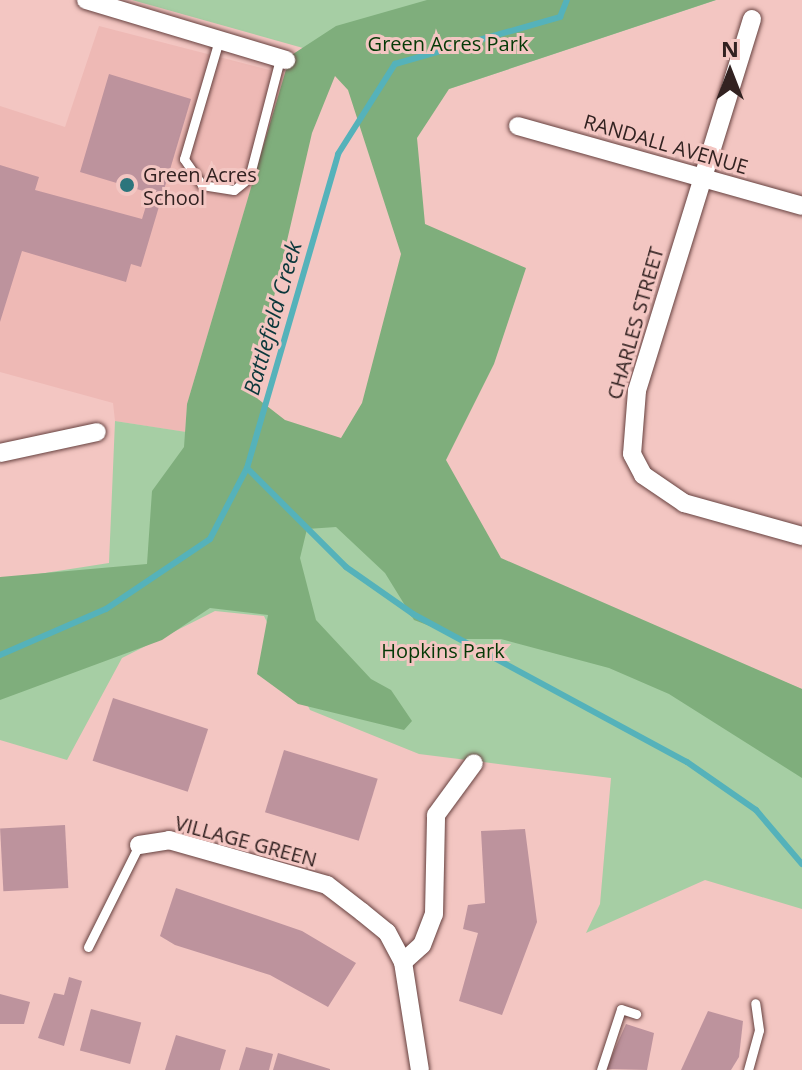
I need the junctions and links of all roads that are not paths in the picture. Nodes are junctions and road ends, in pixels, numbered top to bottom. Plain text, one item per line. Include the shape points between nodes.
1 (86, 0) edge
2 (752, 19) dead end
3 (219, 40) junction
4 (283, 60) joint
5 (518, 126) dead end
6 (702, 176) junction
7 (802, 206) edge
8 (97, 432) dead end
9 (0, 453) edge
10 (802, 536) edge
11 (474, 763) dead end
12 (139, 845) joint
13 (88, 947) dead end
14 (403, 962) junction
15 (755, 1003) dead end
16 (636, 1014) dead end
17 (420, 1070) edge
18 (601, 1070) edge
19 (748, 1070) edge

1 - 3 street
2 - 6 street, CHARLES STREET
3 - 4 street
3 - 4 lane via 184,159 202,185 234,190 249,178
5 - 6 street, RANDALL AVENUE
6 - 7 street, RANDALL AVENUE
6 - 10 street, CHARLES STREET via 637,391 632,454 643,475 684,503
8 - 9 street
11 - 14 street via 436,815 434,914 422,945
12 - 13 lane
12 - 14 street, VILLAGE GREEN via 169,840 327,885 387,932
14 - 17 street, VILLAGE GREEN
15 - 19 lane via 759,1030
16 - 18 lane via 621,1009

